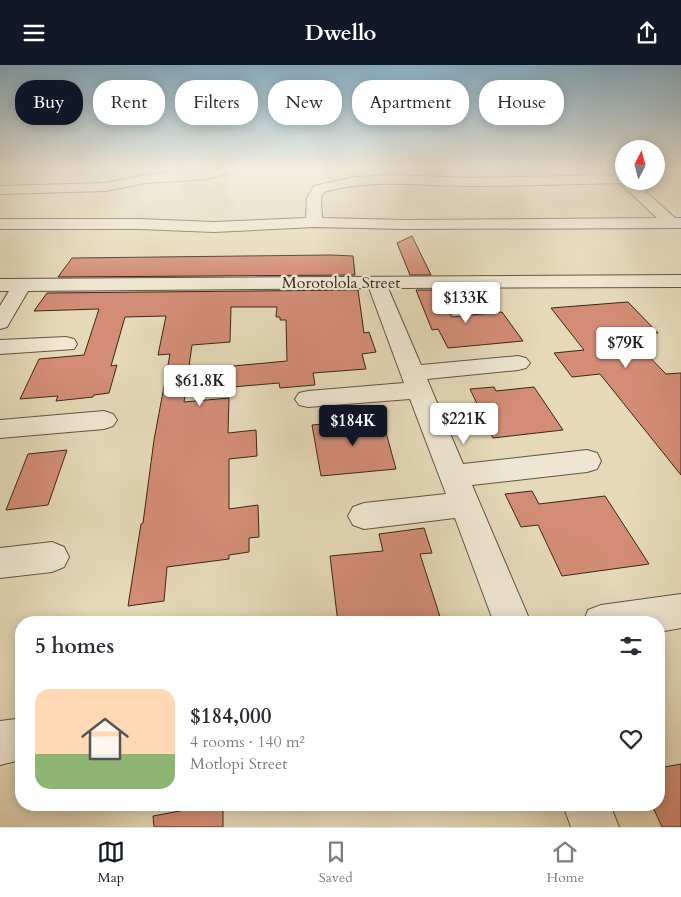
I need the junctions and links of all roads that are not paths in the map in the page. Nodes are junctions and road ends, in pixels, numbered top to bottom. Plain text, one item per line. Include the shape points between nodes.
1 (314, 205) edge
2 (653, 205) edge
3 (314, 222) junction
4 (672, 223) edge
5 (0, 224) edge
6 (681, 238) edge
7 (681, 281) edge
8 (376, 283) junction
9 (0, 285) edge
10 (22, 285) junction
11 (0, 323) edge
12 (66, 343) dead end
13 (0, 347) edge
14 (518, 363) dead end
15 (416, 382) junction
16 (308, 399) dead end
17 (104, 420) dead end
18 (0, 429) edge
19 (587, 461) dead end
20 (454, 476) junction
21 (465, 505) junction
22 (364, 516) dead end
23 (52, 557) dead end
24 (0, 563) edge
25 (681, 611) edge
26 (510, 616) edge
27 (648, 616) edge
28 (588, 811) edge
29 (595, 827) edge

1 - 3 street
2 - 4 street
3 - 4 street via 403,225
3 - 5 street via 214,227
4 - 6 street
7 - 8 street, Morotolola Street
8 - 10 street, Morotolola Street
8 - 15 street
9 - 10 street, Morotolola Street
10 - 11 street
12 - 13 street
14 - 15 street
15 - 16 street
15 - 20 street
17 - 18 street
19 - 20 street
20 - 21 street
21 - 22 street
21 - 26 street
23 - 24 street
25 - 27 street
28 - 29 street

